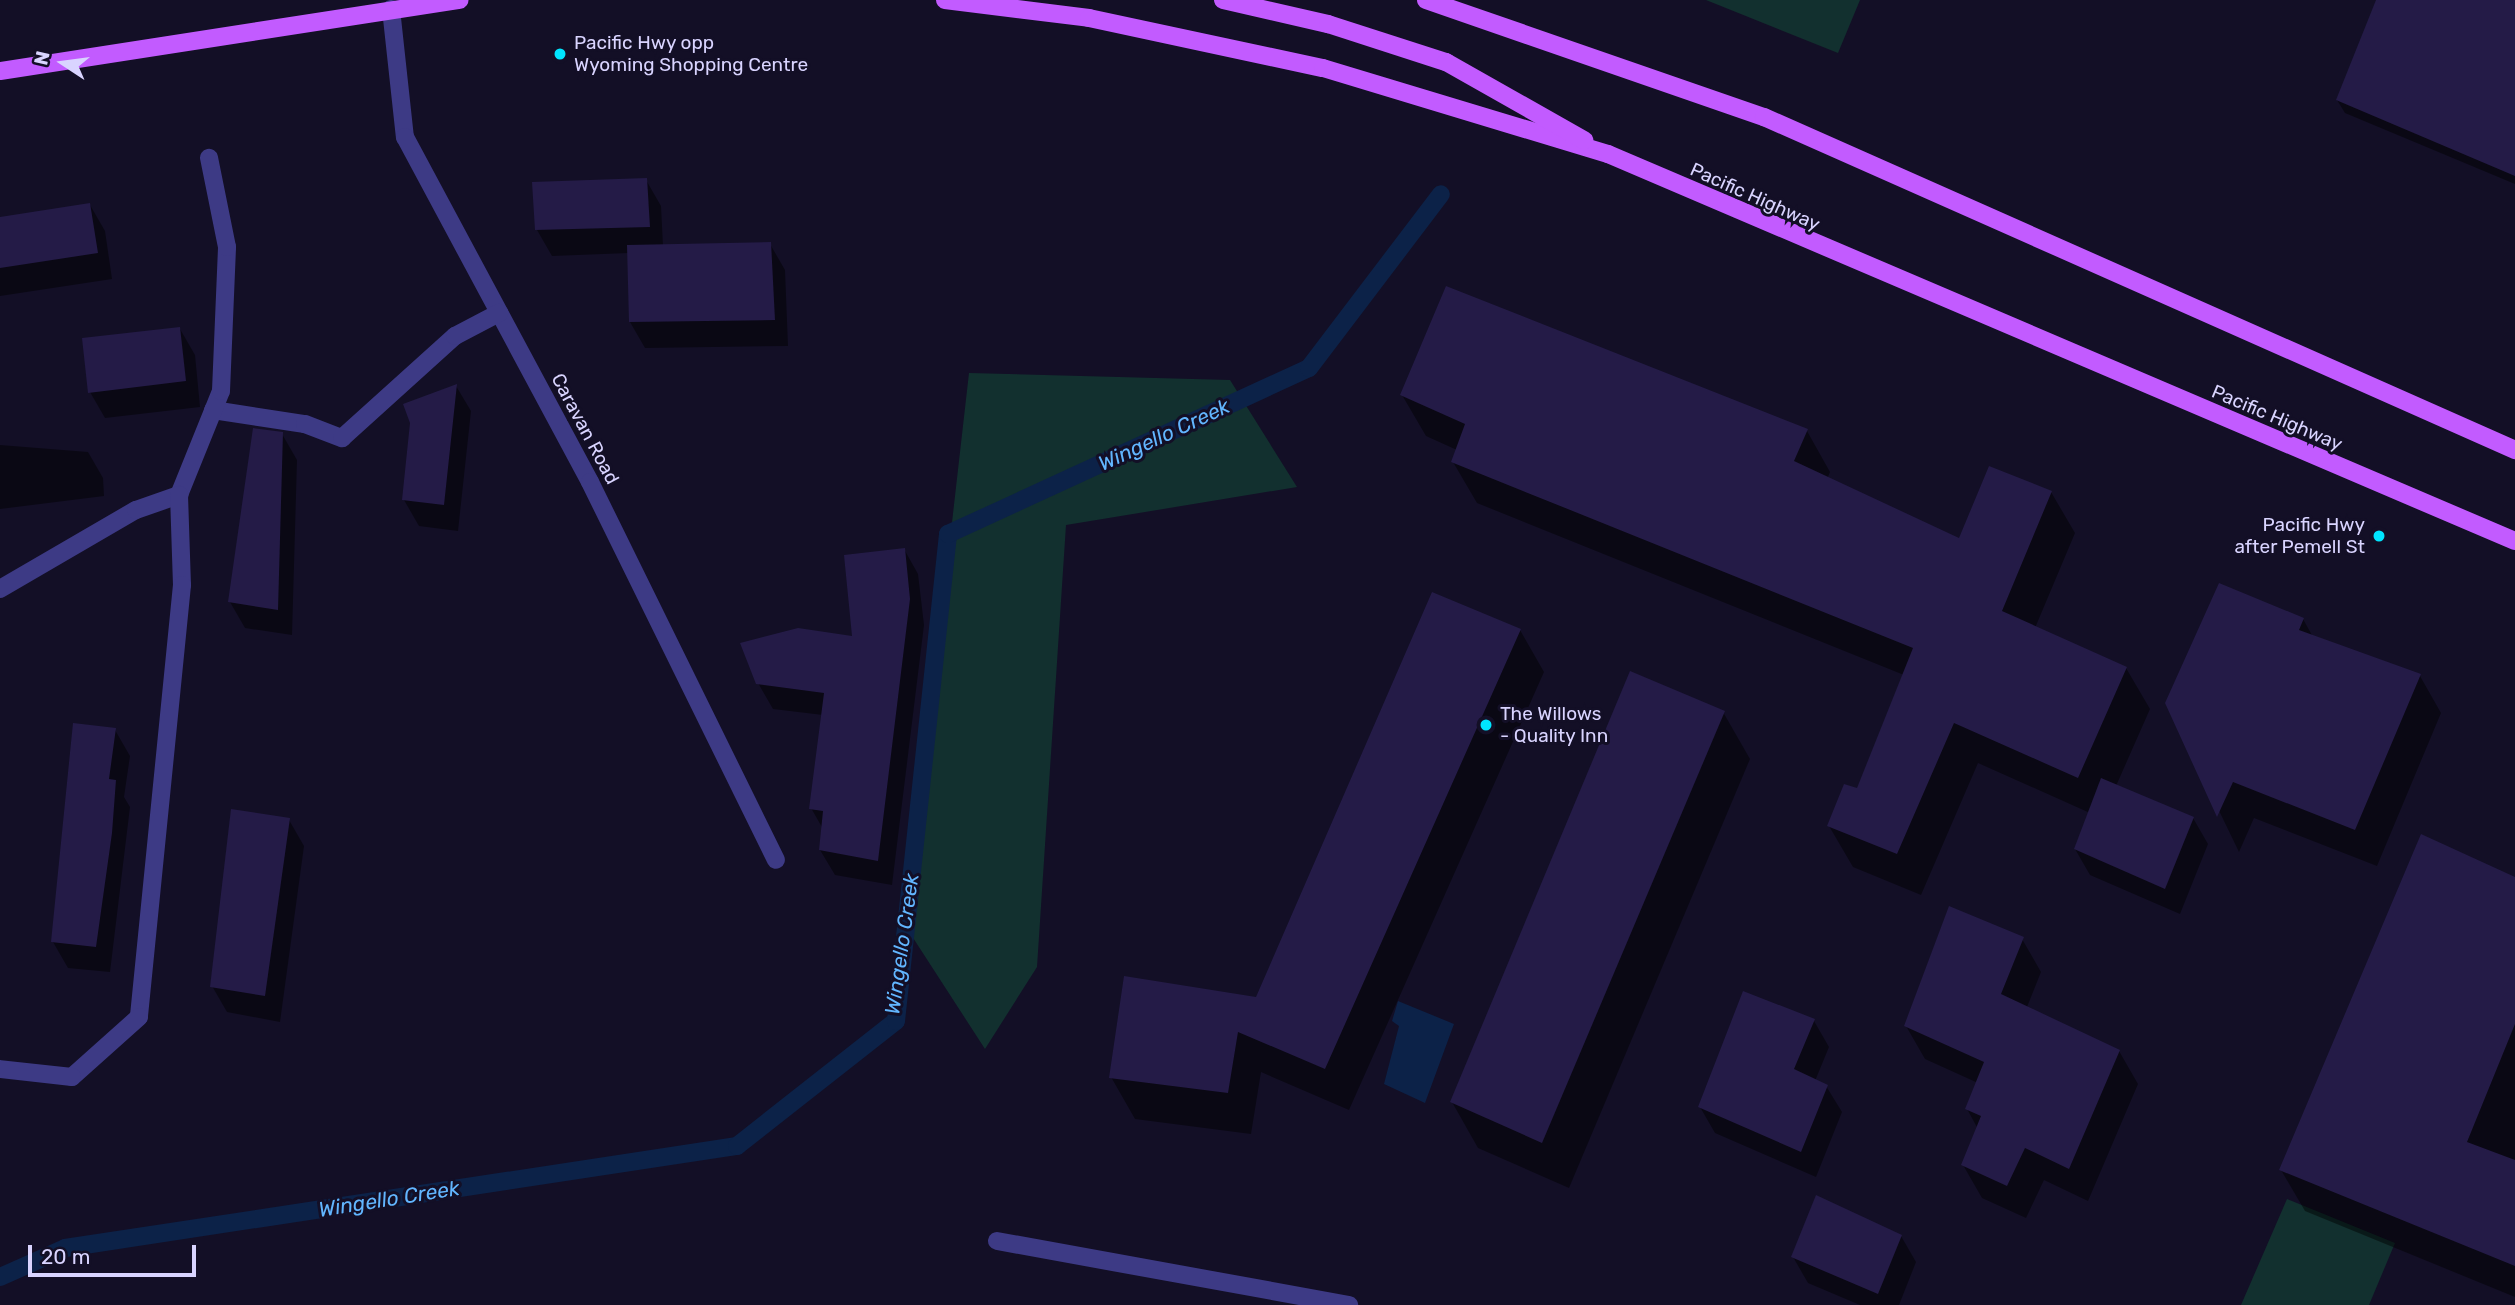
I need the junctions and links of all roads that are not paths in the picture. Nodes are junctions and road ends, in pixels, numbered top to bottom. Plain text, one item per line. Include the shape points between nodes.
1 (460, 0) edge
2 (945, 0) edge
3 (1223, 0) edge
4 (1426, 0) edge
5 (391, 9) junction
6 (0, 71) edge
7 (1608, 154) junction
8 (209, 158) dead end
9 (499, 313) junction
10 (213, 410) junction
11 (2515, 450) edge
12 (179, 495) junction
13 (2515, 541) edge
14 (0, 589) edge
15 (776, 860) dead end
16 (0, 1069) edge
17 (997, 1241) dead end
18 (1349, 1305) edge

1 - 5 main road
2 - 7 main road, Pacific Highway via 1089,18 1284,59
3 - 7 main road via 1328,24 1446,62
4 - 11 main road via 1764,117
5 - 6 main road
5 - 9 lane, Caravan Road via 405,137
7 - 13 main road, Pacific Highway
8 - 10 lane via 227,247 221,391
9 - 10 lane via 455,336 342,438 305,424
9 - 15 lane, Caravan Road
10 - 12 lane
12 - 14 lane via 136,510
12 - 16 lane via 182,585 139,1017 72,1077
17 - 18 lane

